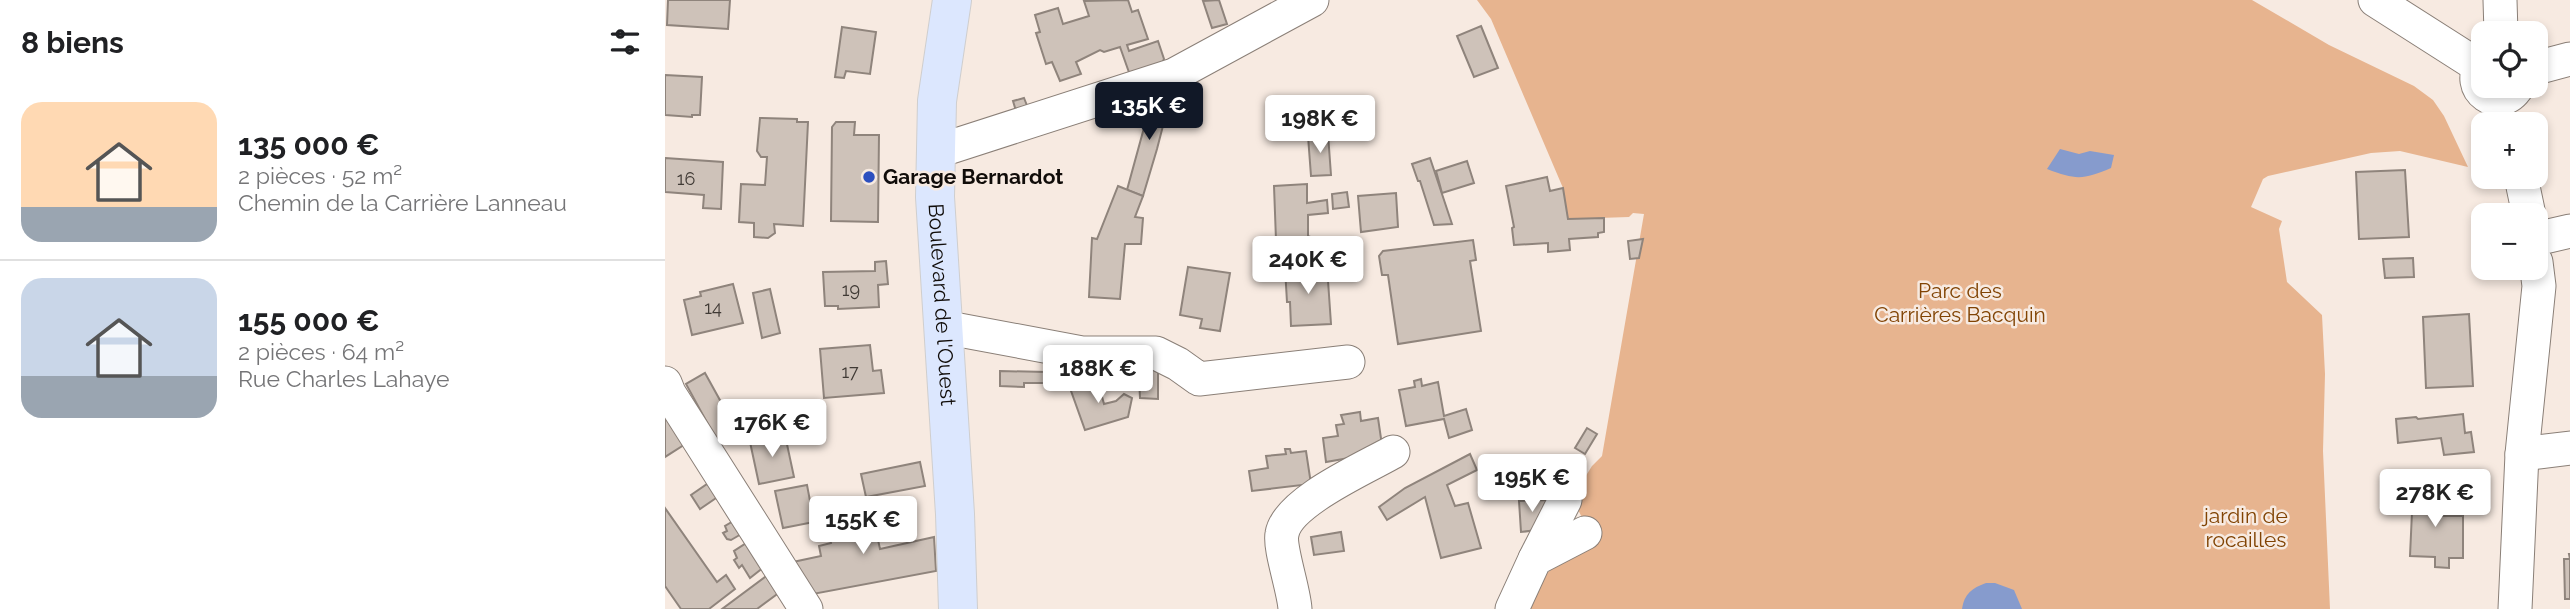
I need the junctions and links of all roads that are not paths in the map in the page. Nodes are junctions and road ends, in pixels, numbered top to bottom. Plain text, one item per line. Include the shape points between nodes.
1 (952, 0) edge
2 (1312, 0) edge
3 (2375, 0) edge
4 (2500, 0) edge
5 (2501, 21) edge
6 (2471, 59) edge
7 (2570, 59) edge
8 (2548, 65) edge
9 (2490, 98) edge
10 (2510, 103) edge
11 (935, 152) junction
12 (2570, 231) edge
13 (2548, 236) edge
14 (2538, 280) edge
15 (943, 327) junction
16 (1348, 362) dead end
17 (666, 391) edge
18 (2570, 448) edge
19 (1393, 452) dead end
20 (2522, 454) junction
21 (1566, 500) dead end
22 (1585, 533) dead end
23 (1535, 559) junction
24 (806, 609) edge
25 (958, 609) edge
26 (1295, 609) edge
27 (1512, 609) edge
28 (2515, 609) edge

1 - 11 main road, Boulevard de l'Ouest via 937,102
2 - 11 street via 1174,75
3 - 6 street
4 - 5 street
7 - 8 street
9 - 10 street
11 - 15 main road, Boulevard de l'Ouest
12 - 13 street
14 - 20 street
15 - 16 street via 1082,353 1156,353 1199,379
15 - 25 main road, Boulevard de l'Ouest
17 - 24 street
18 - 20 street
19 - 26 street via 1301,504 1288,518 1281,535
20 - 28 street
21 - 23 street
22 - 23 street
23 - 27 street

